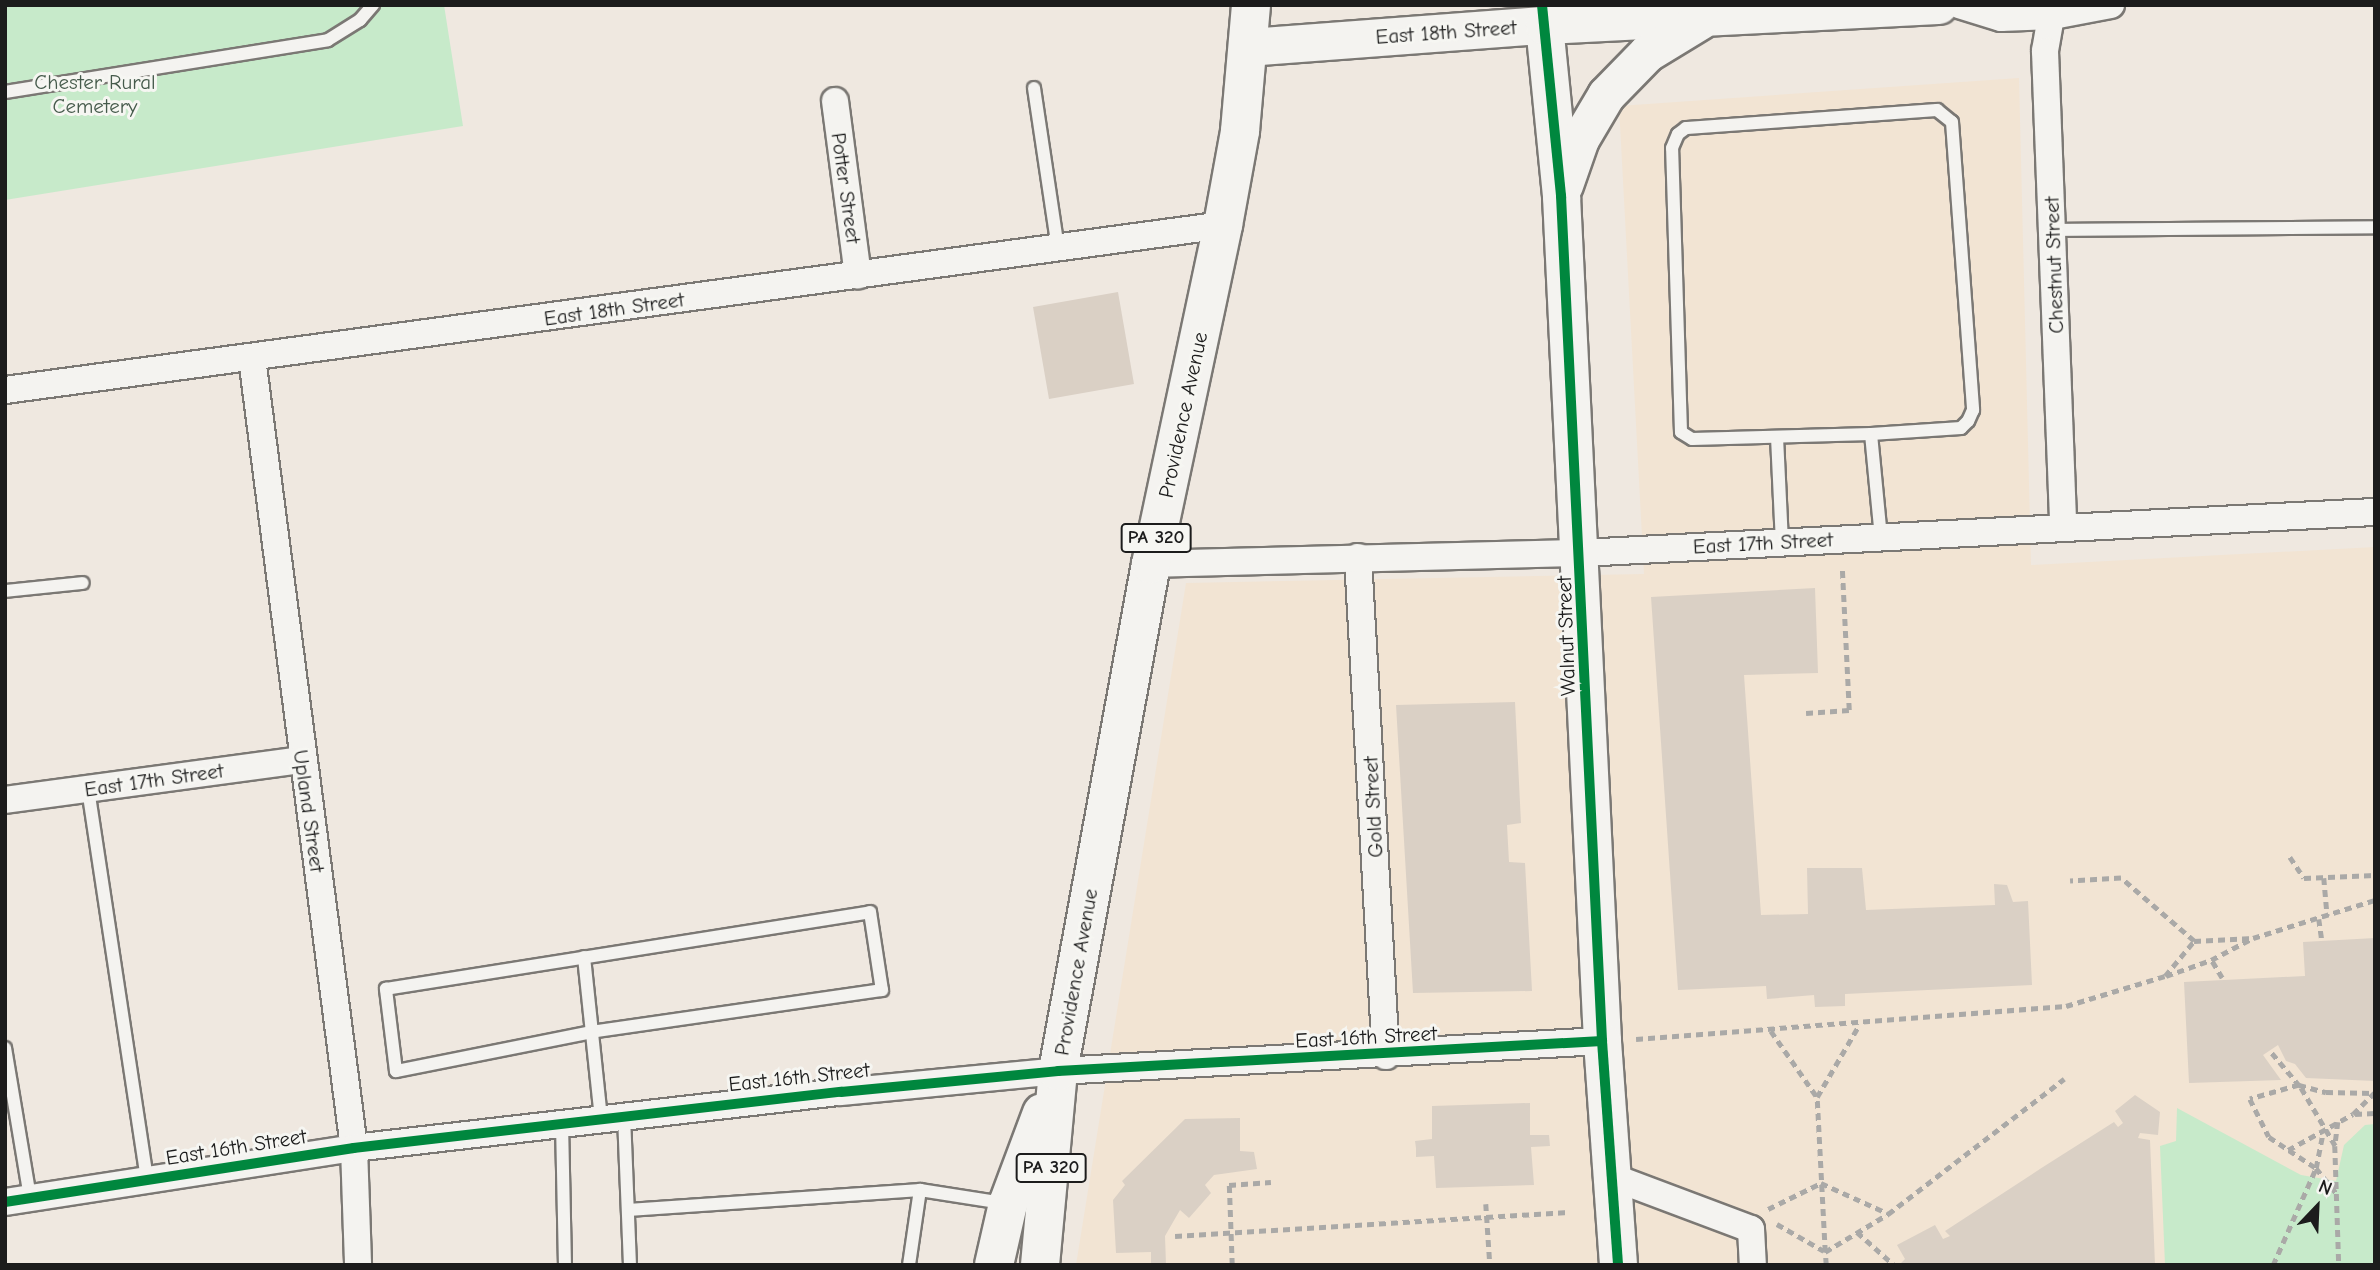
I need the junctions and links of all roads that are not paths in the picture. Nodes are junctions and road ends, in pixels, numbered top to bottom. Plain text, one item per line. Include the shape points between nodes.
1 (373, 5) edge
2 (1251, 5) edge
3 (1938, 5) edge
4 (1959, 5) edge
5 (2111, 5) edge
6 (2053, 11) edge
7 (1543, 15) edge
8 (1705, 17) junction
9 (1248, 47) junction
10 (1034, 88) dead end
11 (5, 92) edge
12 (835, 101) dead end
13 (1561, 196) junction
14 (1223, 225) junction
15 (2375, 227) edge
16 (2053, 230) junction
17 (1058, 247) junction
18 (858, 275) junction
19 (252, 358) junction
20 (5, 390) edge
21 (1871, 434) junction
22 (1777, 437) junction
23 (2375, 512) edge
24 (2063, 526) junction
25 (1881, 537) junction
26 (1782, 542) junction
27 (1581, 553) junction
28 (1358, 557) junction
29 (1151, 564) junction
30 (83, 583) dead end
31 (5, 591) edge
32 (302, 760) junction
33 (88, 789) junction
34 (5, 800) edge
35 (584, 957) junction
36 (592, 1032) junction
37 (1602, 1041) junction
38 (5, 1048) edge
39 (1386, 1056) junction
40 (1058, 1071) junction
41 (612, 1117) junction
42 (562, 1123) junction
43 (354, 1148) junction
44 (1615, 1178) junction
45 (147, 1180) junction
46 (920, 1190) junction
47 (18, 1200) edge
48 (1008, 1204) junction
49 (628, 1210) junction
50 (358, 1265) edge
51 (565, 1265) edge
52 (630, 1265) edge
53 (909, 1265) edge
54 (994, 1265) edge
55 (1040, 1265) edge
56 (1618, 1265) edge
57 (1753, 1265) edge

1 - 11 lane via 360,20 328,40
2 - 9 main road, Providence Avenue / PA 320
3 - 8 street, East 18th Street
4 - 6 street via 2001,18
5 - 6 street
6 - 16 street, Chestnut Street via 2045,51
7 - 8 street, East 18th Street
7 - 9 street, East 18th Street
7 - 13 street, Walnut Street
8 - 13 street via 1647,53 1606,95 1580,139
9 - 14 main road, Providence Avenue / PA 320
10 - 17 lane
12 - 18 street, Potter Street
13 - 27 street, Walnut Street
14 - 17 street, East 18th Street
14 - 29 main road, Providence Avenue / PA 320
15 - 16 lane
16 - 24 street, Chestnut Street
17 - 18 street, East 18th Street
18 - 19 street, East 18th Street
19 - 20 street, East 18th Street
19 - 32 street, Upland Street
21 - 22 lane
21 - 22 lane via 1961,428 1973,410 1952,122 1937,110 1686,128 1678,134 1672,148 1681,432 1692,439
21 - 25 lane
22 - 26 lane
23 - 24 street, East 17th Street
24 - 25 street, East 17th Street
25 - 26 street, East 17th Street
26 - 27 street, East 17th Street
27 - 28 street, East 17th Street
27 - 37 street, Walnut Street
28 - 29 street, East 17th Street
28 - 39 street, Gold Street
29 - 40 main road, Providence Avenue / PA 320
30 - 31 lane
32 - 33 street, East 17th Street
32 - 43 street, Upland Street
33 - 34 street, East 17th Street
33 - 45 lane
35 - 36 lane
35 - 36 lane via 386,989 396,1071
35 - 36 lane via 870,912 882,990
36 - 41 lane
37 - 39 street, East 16th Street
37 - 44 street, Walnut Street
38 - 47 lane
39 - 40 street, East 16th Street
40 - 41 street, East 16th Street
40 - 48 main road, Providence Avenue / PA 320
40 - 55 main road, Providence Avenue / PA 320
41 - 42 street, East 16th Street
41 - 49 lane
42 - 43 street, East 16th Street
42 - 51 lane
43 - 45 street, East 16th Street
43 - 50 street, Upland Street
44 - 56 street, Walnut Street
44 - 57 street via 1751,1228
45 - 47 street, East 16th Street
46 - 48 lane
46 - 49 lane
46 - 53 lane
48 - 54 main road, Providence Avenue / PA 320
49 - 52 lane

